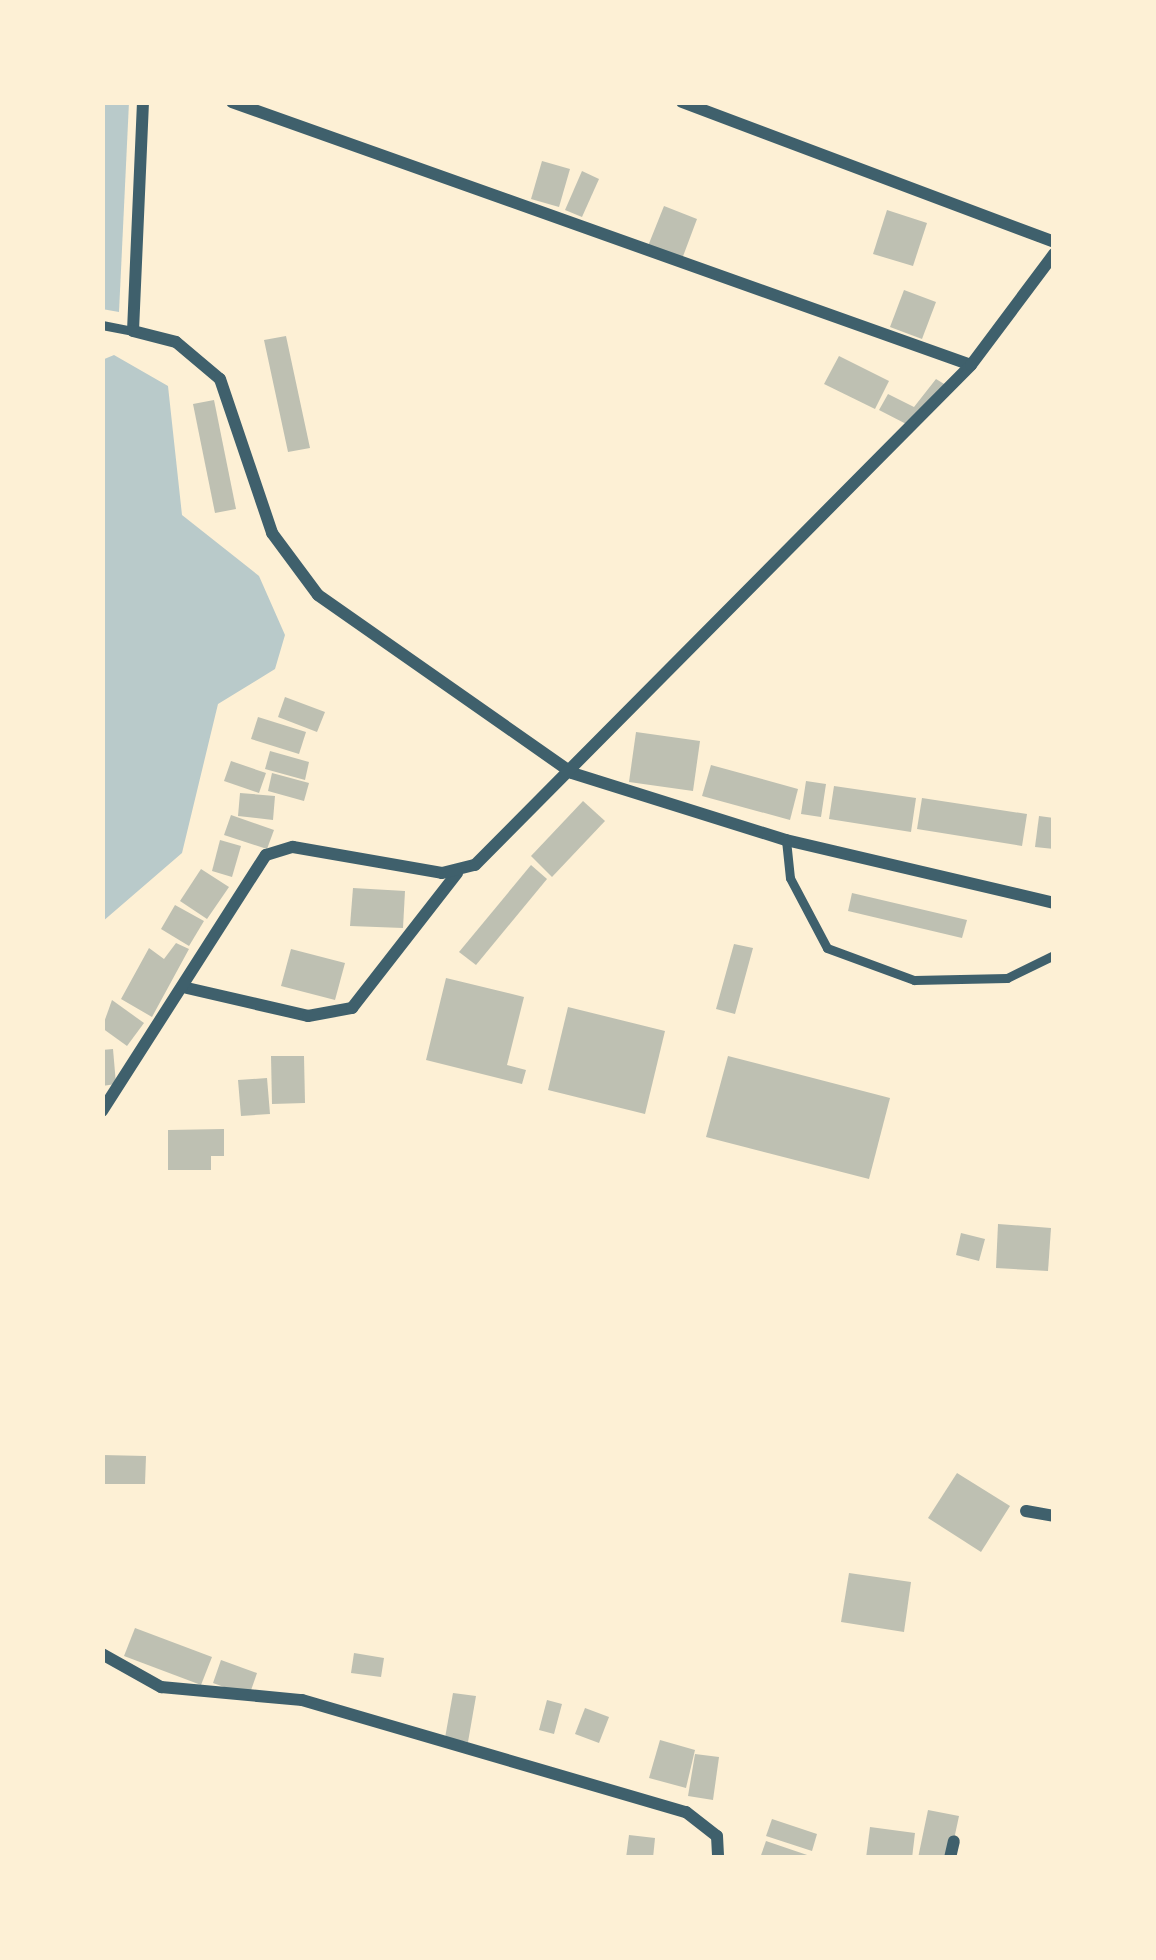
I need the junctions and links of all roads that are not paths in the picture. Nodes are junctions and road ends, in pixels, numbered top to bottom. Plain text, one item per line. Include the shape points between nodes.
1 (143, 102) edge
2 (232, 102) edge
3 (682, 102) edge
4 (1054, 242) edge
5 (1054, 254) edge
6 (102, 325) edge
7 (133, 331) junction
8 (971, 365) junction
9 (572, 773) junction
10 (786, 840) junction
11 (458, 873) junction
12 (1054, 903) edge
13 (1054, 955) edge
14 (187, 988) junction
15 (102, 1111) edge
16 (1026, 1511) dead end
17 (1054, 1516) edge
18 (102, 1654) edge
19 (954, 1841) dead end
20 (718, 1858) edge
21 (950, 1858) edge

1 - 7 street
2 - 8 street
3 - 4 street
5 - 8 street
6 - 7 lane
7 - 9 street via 176,342 220,379 288,566
8 - 9 street
9 - 10 street
9 - 11 street
10 - 12 street
10 - 13 lane via 790,878 827,948 914,980 1007,978
11 - 14 street via 352,1008 308,1016
11 - 14 street via 280,848 253,871
14 - 15 street
16 - 17 street
18 - 20 street via 160,1688 302,1700 686,1812 717,1836
19 - 21 street

